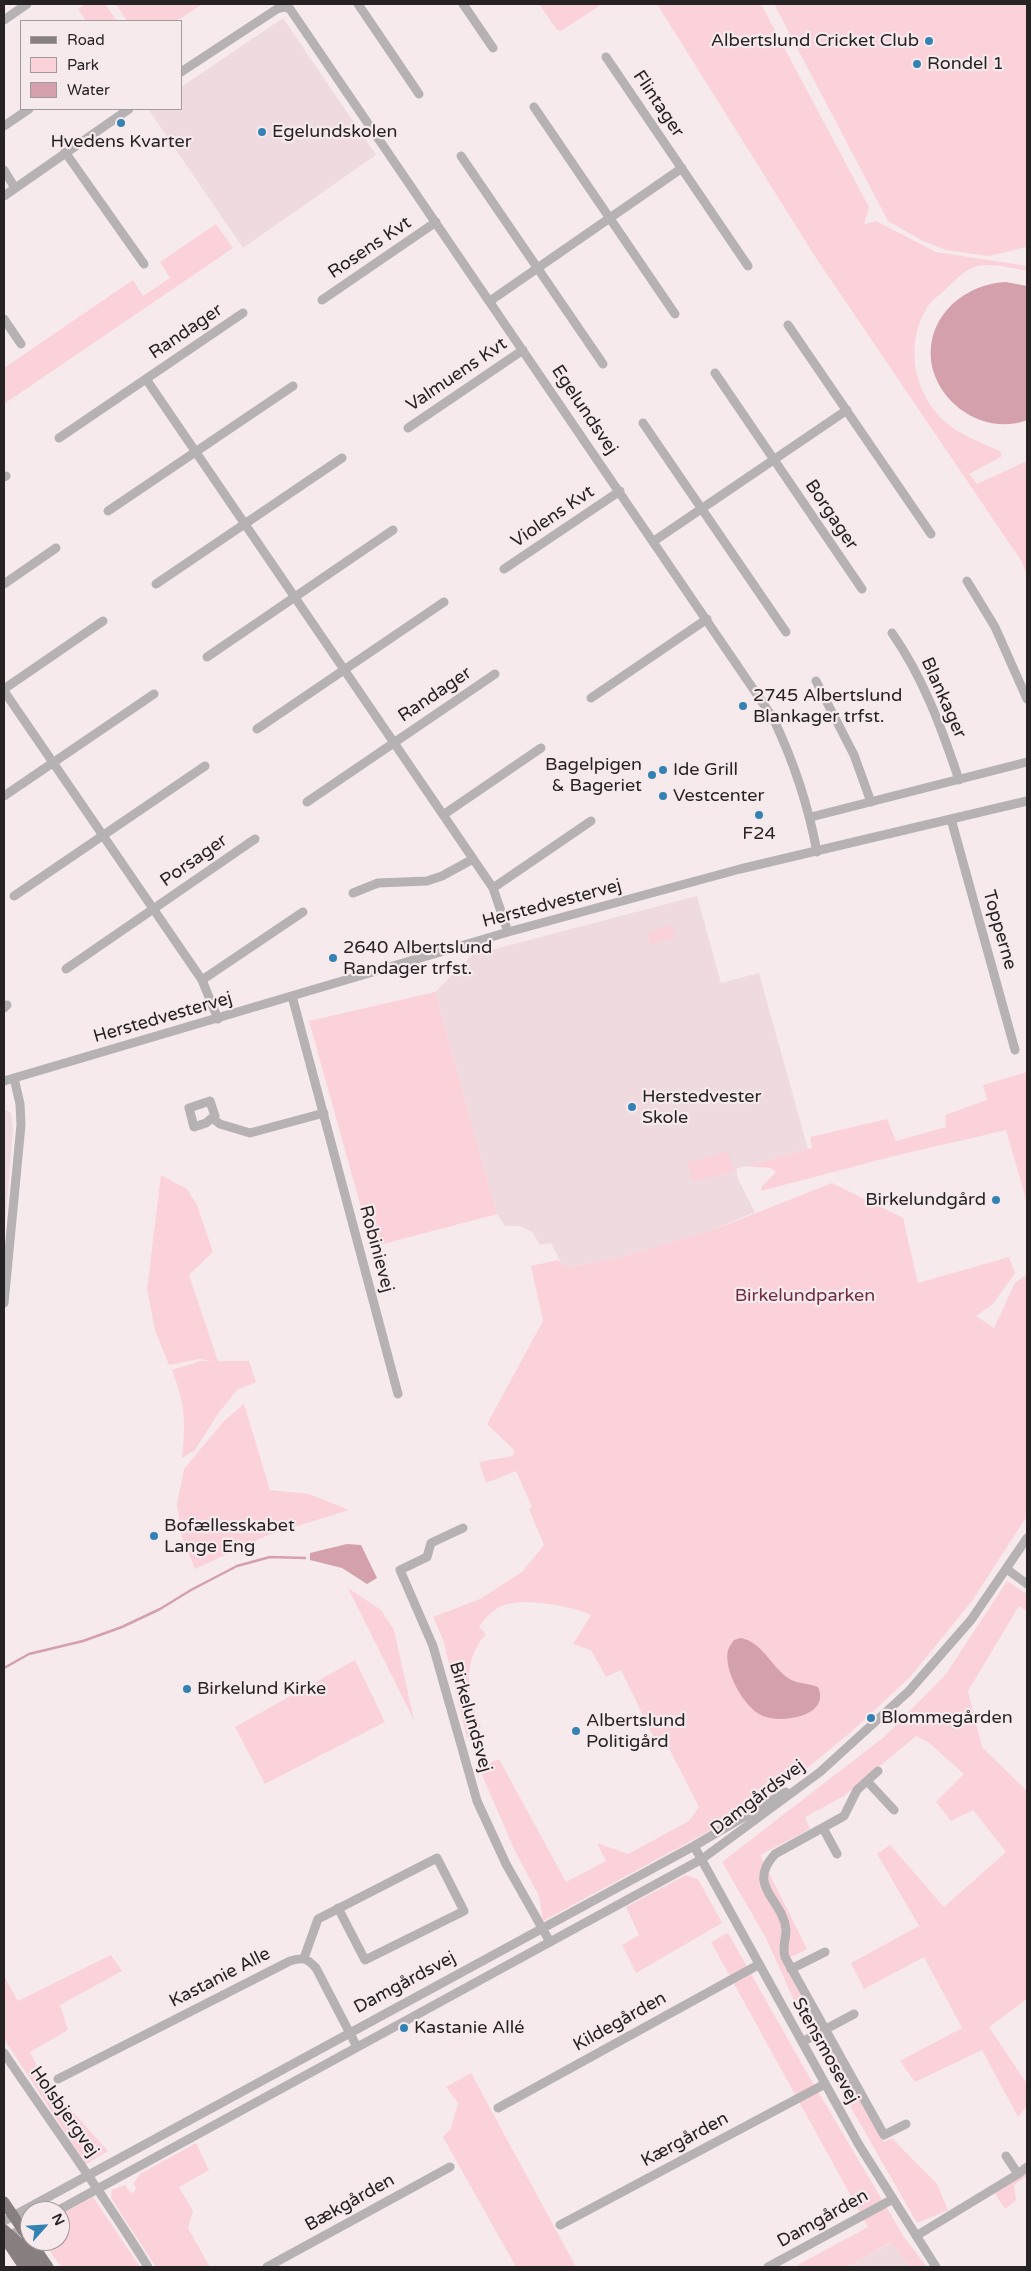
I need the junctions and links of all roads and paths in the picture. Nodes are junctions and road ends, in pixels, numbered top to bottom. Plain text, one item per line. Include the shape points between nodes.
1 (27, 4) edge
2 (358, 4) edge
3 (463, 4) edge
4 (284, 5) edge
5 (4, 20) edge
6 (493, 48) dead end
7 (606, 57) dead end
8 (182, 71) edge
9 (419, 94) dead end
10 (534, 107) dead end
11 (28, 110) edge
12 (127, 110) edge
13 (4, 126) edge
14 (65, 152) junction
15 (461, 156) dead end
16 (682, 168) junction
17 (4, 170) edge
18 (15, 188) junction
19 (4, 196) edge
20 (610, 218) junction
21 (436, 222) junction
22 (144, 264) dead end
23 (748, 266) dead end
24 (537, 267) junction
25 (322, 300) dead end
26 (490, 301) junction
27 (243, 312) dead end
28 (675, 314) dead end
29 (4, 320) edge
30 (788, 325) dead end
31 (21, 344) dead end
32 (523, 350) junction
33 (603, 364) dead end
34 (715, 372) dead end
35 (146, 379) junction
36 (293, 386) dead end
37 (846, 410) junction
38 (643, 423) dead end
39 (408, 428) dead end
40 (59, 438) dead end
41 (196, 452) junction
42 (342, 458) dead end
43 (774, 460) junction
44 (620, 491) junction
45 (702, 509) junction
46 (108, 511) dead end
47 (245, 524) junction
48 (393, 530) dead end
49 (931, 534) dead end
50 (654, 542) junction
51 (56, 548) dead end
52 (504, 569) dead end
53 (967, 581) dead end
54 (4, 584) edge
55 (156, 584) dead end
56 (862, 589) dead end
57 (295, 597) junction
58 (444, 602) dead end
59 (707, 619) junction
60 (103, 621) dead end
61 (786, 632) dead end
62 (892, 632) dead end
63 (208, 658) dead end
64 (344, 670) junction
65 (495, 674) dead end
66 (816, 681) dead end
67 (4, 690) edge
68 (154, 694) dead end
69 (591, 698) dead end
70 (1027, 699) edge
71 (257, 730) dead end
72 (394, 743) junction
73 (541, 748) dead end
74 (1027, 762) edge
75 (52, 763) junction
76 (205, 766) dead end
77 (959, 780) junction
78 (4, 796) edge
79 (1027, 801) edge
80 (307, 802) dead end
81 (871, 802) junction
82 (443, 815) junction
83 (811, 817) junction
84 (951, 819) junction
85 (591, 821) dead end
86 (102, 836) junction
87 (255, 839) dead end
88 (817, 852) junction
89 (473, 859) junction
90 (493, 888) junction
91 (353, 893) dead end
92 (14, 896) dead end
93 (152, 910) junction
94 (303, 912) dead end
95 (508, 932) junction
96 (66, 969) dead end
97 (202, 980) junction
98 (292, 996) junction
99 (218, 1019) junction
100 (1015, 1050) dead end
101 (14, 1078) junction
102 (4, 1081) edge
103 (324, 1113) junction
104 (212, 1118) dead end
105 (8, 1210) edge
106 (4, 1303) edge
107 (398, 1394) dead end
108 (463, 1528) dead end
109 (1027, 1538) edge
110 (1008, 1570) junction
111 (1027, 1584) edge
112 (878, 1771) dead end
113 (820, 1772) junction
114 (867, 1781) junction
115 (894, 1810) dead end
116 (823, 1828) junction
117 (694, 1846) junction
118 (837, 1854) dead end
119 (702, 1860) junction
120 (338, 1908) junction
121 (541, 1928) junction
122 (550, 1942) junction
123 (825, 1952) dead end
124 (304, 1958) junction
125 (758, 1965) junction
126 (792, 1970) junction
127 (854, 2014) dead end
128 (825, 2030) junction
129 (349, 2031) junction
130 (802, 2042) junction
131 (357, 2047) junction
132 (4, 2053) edge
133 (58, 2079) dead end
134 (825, 2084) junction
135 (498, 2108) dead end
136 (906, 2124) dead end
137 (1006, 2156) dead end
138 (450, 2167) dead end
139 (1027, 2168) edge
140 (1018, 2174) junction
141 (89, 2175) junction
142 (98, 2188) junction
143 (893, 2199) junction
144 (4, 2202) edge
145 (70, 2204) edge
146 (560, 2226) dead end
147 (6, 2228) edge
148 (20, 2228) edge
149 (916, 2236) junction
150 (39, 2251) edge
151 (24, 2267) edge
152 (37, 2267) edge
153 (48, 2267) edge
154 (148, 2267) edge
155 (267, 2267) edge
156 (768, 2267) edge
157 (936, 2267) edge

1 - 5 street
2 - 9 street
3 - 6 street
4 - 8 street, Egelundsvej
4 - 21 street, Egelundsvej via 290,9
7 - 16 street, Flintager
10 - 20 street
11 - 13 street
12 - 14 street
14 - 18 street
14 - 22 street
15 - 24 street
16 - 20 street
16 - 23 street, Flintager
17 - 18 street
18 - 19 street
20 - 24 street
20 - 28 street
21 - 25 street, Rosens Kvt
21 - 26 street, Egelundsvej
24 - 26 street
24 - 33 street
26 - 32 street, Egelundsvej
27 - 35 street, Randager
29 - 31 street
30 - 37 street
32 - 39 street, Valmuens Kvt
32 - 44 street, Egelundsvej
34 - 43 street, Borgager
35 - 40 street, Randager
35 - 41 street, Randager
36 - 41 street
37 - 43 street
37 - 49 street
38 - 45 street
41 - 46 street
41 - 47 street, Randager
42 - 47 street
43 - 45 street
43 - 56 street, Borgager
44 - 50 street, Egelundsvej
44 - 52 street, Violens Kvt
45 - 50 street
45 - 61 street
47 - 55 street
47 - 57 street, Randager
48 - 57 street
50 - 59 street, Egelundsvej
51 - 54 street
53 - 70 street via 995,627
57 - 63 street
57 - 64 street, Randager
58 - 64 street
59 - 69 street
59 - 83 street, Egelundsvej via 773,718 797,772
60 - 67 street, Porsager
62 - 77 street, Blankager via 933,709
64 - 71 street
64 - 72 street, Randager
65 - 72 street, Randager
66 - 81 street via 854,756
67 - 75 street, Porsager
68 - 75 street
72 - 80 street, Randager
72 - 82 street, Randager
73 - 82 street
74 - 77 street
75 - 78 street
75 - 86 street, Porsager
76 - 86 street
77 - 81 street
79 - 84 street, Herstedvestervej
81 - 83 street
82 - 89 street, Randager
83 - 88 street, Egelundsvej
84 - 88 street, Herstedvestervej
84 - 100 street, Topperne
85 - 90 street
86 - 92 street
86 - 93 street, Porsager
87 - 93 street, Porsager
88 - 95 street, Herstedvestervej via 740,869
89 - 90 street, Randager
89 - 91 street via 427,881 378,883
90 - 95 street, Randager
93 - 96 street, Porsager
93 - 97 street, Porsager
94 - 97 street
95 - 98 street, Herstedvestervej
97 - 99 street, Porsager
98 - 99 street, Herstedvestervej
98 - 103 street, Robinievej
99 - 101 street, Herstedvestervej
101 - 102 street, Herstedvestervej
101 - 105 street via 21,1125
103 - 104 street via 250,1133 220,1124
103 - 107 street, Robinievej
105 - 106 street
108 - 121 street, Birkelundsvej via 431,1543 427,1557 400,1570 433,1646 477,1801
109 - 110 street, Damgårdsvej
110 - 111 street
110 - 113 street, Damgårdsvej via 971,1620 909,1691
112 - 114 street
113 - 117 street, Damgårdsvej
113 - 119 street, Damgårdsvej
114 - 115 street
114 - 116 street via 857,1790 844,1816
116 - 118 street
116 - 126 street via 775,1854 764,1872 764,1885 786,1930 782,1948
117 - 119 street, Stensmosevej
117 - 121 street, Damgårdsvej
119 - 122 street, Damgårdsvej
119 - 125 street, Stensmosevej
120 - 120 street via 437,1858 464,1911 365,1960
120 - 124 street via 318,1919
121 - 122 street, Birkelundsvej
121 - 129 street, Damgårdsvej
122 - 131 street, Damgårdsvej
123 - 126 street
124 - 129 street via 316,1968
124 - 133 street, Kastanie Alle via 290,1961
125 - 130 street, Stensmosevej
125 - 135 street, Kildegården
126 - 128 street
127 - 128 street
128 - 130 street
128 - 136 street via 884,2135
129 - 131 street
129 - 141 street, Damgårdsvej
130 - 134 street, Stensmosevej
131 - 142 street, Damgårdsvej
132 - 141 street, Holsbjergvej
134 - 143 street, Stensmosevej
134 - 146 street, Kærgården
137 - 140 street
138 - 155 street, Bækgården
139 - 140 street
140 - 149 street
141 - 142 street, Holsbjergvej
141 - 147 street, Damgårdsvej
142 - 145 street, Damgårdsvej
142 - 154 street, Holsbjergvej
143 - 149 street, Stensmosevej
143 - 156 street, Damgården
144 - 147 main road
147 - 148 main road
147 - 151 main road
147 - 152 main road
149 - 157 street, Stensmosevej
150 - 153 main road

